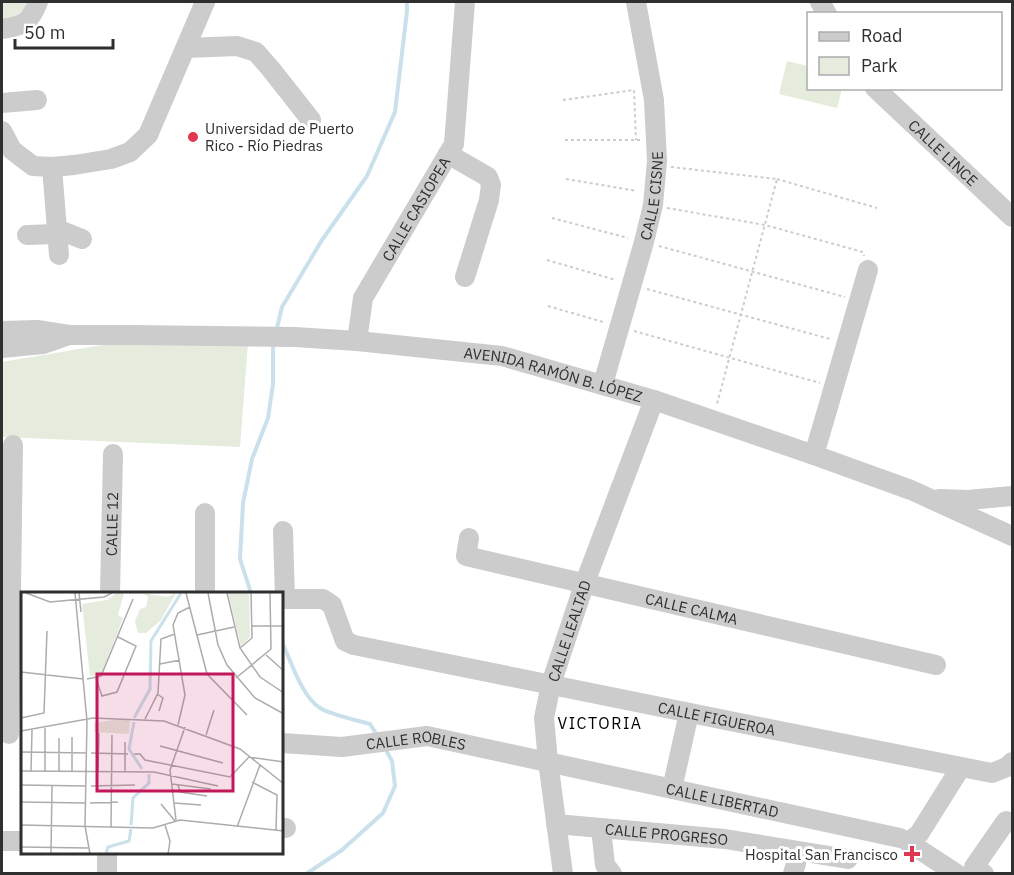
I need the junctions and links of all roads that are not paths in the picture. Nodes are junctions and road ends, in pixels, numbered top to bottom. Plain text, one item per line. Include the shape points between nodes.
1 (38, 2) edge
2 (205, 2) edge
3 (465, 2) edge
4 (636, 2) edge
5 (2, 29) edge
6 (186, 48) junction
7 (877, 90) edge
8 (37, 100) dead end
9 (2, 103) edge
10 (311, 120) dead end
11 (2, 131) edge
12 (448, 154) junction
13 (52, 167) junction
14 (1012, 217) edge
15 (57, 232) junction
16 (27, 235) dead end
17 (82, 239) dead end
18 (59, 255) dead end
19 (868, 270) road end
20 (465, 277) dead end
21 (2, 331) edge
22 (69, 335) junction
23 (357, 341) junction
24 (2, 348) edge
25 (603, 384) junction
26 (654, 400) junction
27 (13, 445) dead end
28 (113, 454) dead end
29 (814, 455) junction
30 (1012, 496) edge
31 (930, 499) junction
32 (205, 513) dead end
33 (283, 531) dead end
34 (1012, 536) edge
35 (469, 538) dead end
36 (584, 585) junction
37 (110, 592) edge
38 (205, 592) edge
39 (284, 592) edge
40 (11, 593) edge
41 (284, 599) edge
42 (936, 665) dead end
43 (551, 684) junction
44 (689, 713) junction
45 (11, 734) edge
46 (284, 743) edge
47 (548, 761) junction
48 (1010, 764) edge
49 (961, 767) junction
50 (672, 789) junction
51 (1006, 821) dead end
52 (556, 824) junction
53 (601, 828) junction
54 (900, 838) dead end
55 (2, 841) edge
56 (21, 841) edge
57 (798, 852) junction
58 (107, 854) edge
59 (848, 859) dead end
60 (107, 873) edge
61 (563, 873) edge
62 (612, 873) edge
63 (793, 873) edge
64 (957, 873) edge
65 (984, 873) edge

1 - 5 street via 32,17 16,27
2 - 6 street
3 - 12 street, CALLE CASIOPEA via 454,144
4 - 25 street, CALLE CISNE via 654,100 657,165 644,242
6 - 10 street via 237,46 256,52
6 - 13 street via 148,135 130,152 111,159
7 - 14 street, CALLE LINCE
8 - 9 street
11 - 13 street via 12,150 33,166
12 - 20 street via 488,177 491,185
12 - 23 street, CALLE CASIOPEA via 363,298
13 - 15 street
15 - 16 street
15 - 17 street
15 - 18 street
19 - 29 street
21 - 22 street, AVENIDA RAMÓN B. LÓPEZ via 37,330
22 - 23 street, AVENIDA RAMÓN B. LÓPEZ
22 - 24 street, AVENIDA RAMÓN B. LÓPEZ via 44,344
23 - 25 street, AVENIDA RAMÓN B. LÓPEZ via 502,356
25 - 26 street, AVENIDA RAMÓN B. LÓPEZ
26 - 29 street, AVENIDA RAMÓN B. LÓPEZ
26 - 36 street, CALLE LEALTAD
27 - 40 street
28 - 37 street, CALLE 12
29 - 31 street, AVENIDA RAMÓN B. LÓPEZ
30 - 31 street
31 - 34 street, AVENIDA RAMÓN B. LÓPEZ
32 - 38 street
33 - 39 street
35 - 36 street, CALLE CALMA via 466,556
36 - 42 street, CALLE CALMA
36 - 43 street, CALLE LEALTAD
40 - 45 street
41 - 43 street, CALLE FIGUEROA via 323,599 333,605 345,641 354,645
43 - 44 street, CALLE FIGUEROA
43 - 47 street, CALLE LEALTAD via 544,718
44 - 49 street, CALLE FIGUEROA
44 - 50 street
46 - 47 street, CALLE ROBLES via 342,747 427,736
47 - 50 street, CALLE LIBERTAD
47 - 52 street, CALLE LEALTAD
48 - 49 street, CALLE FIGUEROA via 992,773
49 - 64 street via 919,834 908,842
50 - 54 street, CALLE LIBERTAD
51 - 65 street via 974,867
52 - 53 street, CALLE PROGRESO
52 - 61 street, CALLE LEALTAD
53 - 57 street, CALLE PROGRESO via 725,839
53 - 62 street via 605,865
55 - 56 street
57 - 59 street, CALLE PROGRESO
57 - 63 street
58 - 60 street

